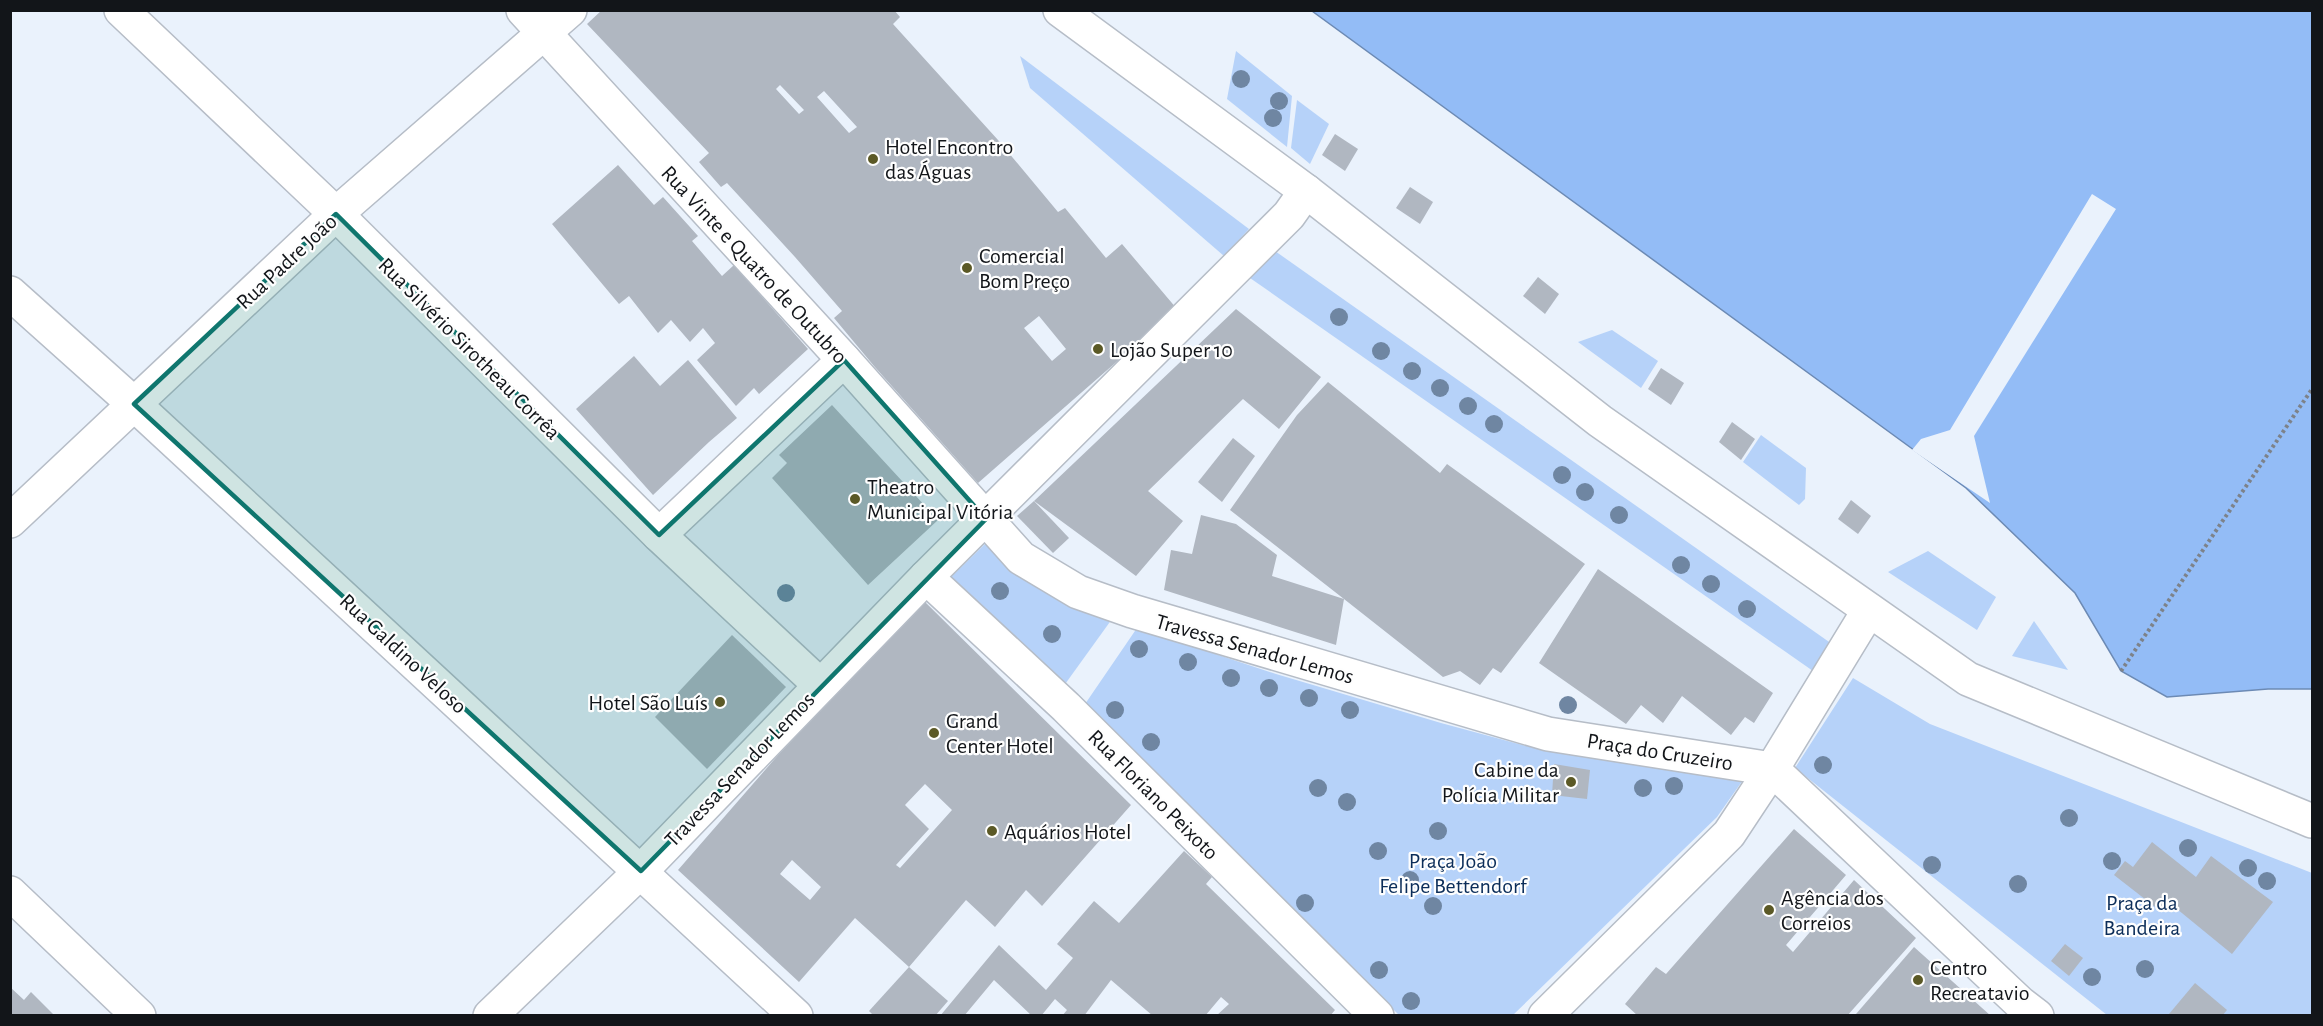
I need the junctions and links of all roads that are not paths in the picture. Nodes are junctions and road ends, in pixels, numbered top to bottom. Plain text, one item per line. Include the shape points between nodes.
1 (121, 10) edge
2 (570, 10) edge
3 (1060, 10) edge
4 (533, 22) edge
5 (1306, 191) junction
6 (336, 214) junction
7 (10, 293) edge
8 (844, 360) junction
9 (134, 404) junction
10 (986, 519) junction
11 (10, 521) edge
12 (659, 535) junction
13 (926, 577) junction
14 (1869, 610) junction
15 (820, 685) junction
16 (1548, 734) joint
17 (1772, 769) junction
18 (2313, 821) edge
19 (641, 871) junction
20 (10, 893) edge
21 (139, 1016) edge
22 (490, 1016) edge
23 (796, 1016) edge
24 (1377, 1016) edge
25 (1545, 1016) edge
26 (2037, 1016) edge

1 - 6 street, Rua Silvério Sirotheau Corrêa
2 - 4 street, Rua Padre João
3 - 5 street
4 - 6 street, Rua Padre João
4 - 8 street, Rua Vinte e Quatro de Outubro
5 - 10 street, Travessa Senador Lemos via 1289,215
5 - 14 street via 1600,421
6 - 9 street, Rua Padre João
6 - 12 street, Rua Silvério Sirotheau Corrêa
7 - 9 street, Rua Galdino Veloso
8 - 10 street, Rua Vinte e Quatro de Outubro
8 - 12 street
9 - 11 street, Rua Padre João
9 - 19 street, Rua Galdino Veloso
10 - 13 street, Travessa Senador Lemos
10 - 16 street, Travessa Senador Lemos via 1021,558 1078,592 1132,612
12 - 15 street, Rua Silvério Sirotheau Corrêa
13 - 15 street, Travessa Senador Lemos
13 - 24 street, Rua Floriano Peixoto via 1066,707
14 - 17 street
14 - 18 street via 1968,679
15 - 19 street, Travessa Senador Lemos
16 - 17 street, Praça do Cruzeiro
17 - 25 street via 1730,834
17 - 26 street
19 - 22 street, Travessa Senador Lemos
19 - 23 street, Rua Galdino Veloso
20 - 21 street

